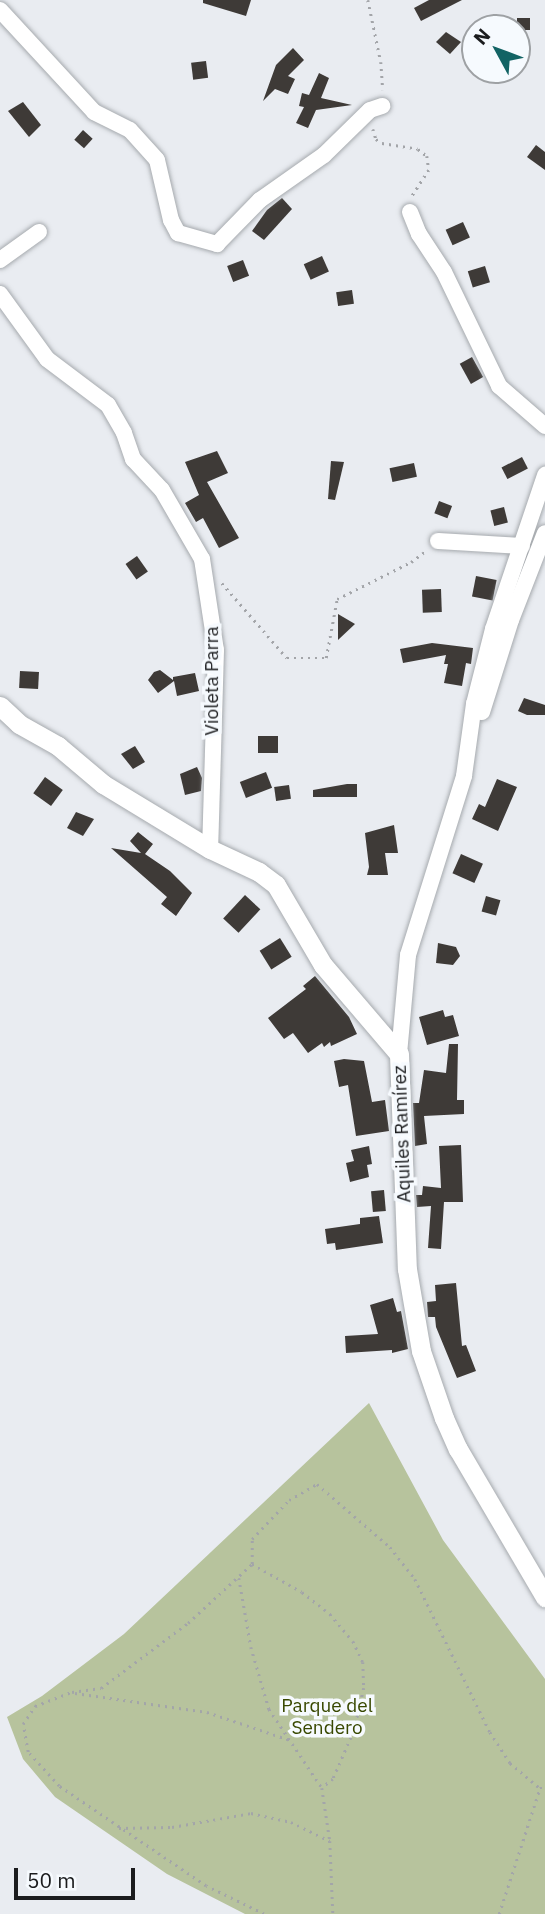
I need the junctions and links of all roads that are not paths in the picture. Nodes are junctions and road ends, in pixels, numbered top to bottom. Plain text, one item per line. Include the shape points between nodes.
1 (0, 10) edge
2 (382, 106) road end
3 (410, 212) road end
4 (39, 232) dead end
5 (0, 260) edge
6 (0, 294) edge
7 (545, 426) edge
8 (545, 475) edge
9 (545, 533) edge
10 (438, 541) road end
11 (522, 546) junction
12 (0, 706) edge
13 (466, 761) junction
14 (210, 849) junction
15 (399, 1054) junction
16 (545, 1597) edge

1 - 2 street via 94,113 130,130 157,160 170,220 178,233 217,244 260,200 324,155 370,110
3 - 7 street via 499,386
4 - 5 street
6 - 14 street, Violeta Parra via 47,359 108,405 133,459 162,490 202,559 215,650
8 - 11 street
9 - 13 street
10 - 11 street
11 - 13 street via 493,629 474,704
12 - 14 street, Aquiles Ramírez via 103,784
13 - 15 street via 408,955
14 - 15 street, Aquiles Ramírez via 276,885 323,965
15 - 16 street, Aquiles Ramírez via 407,1269 421,1351 458,1450

